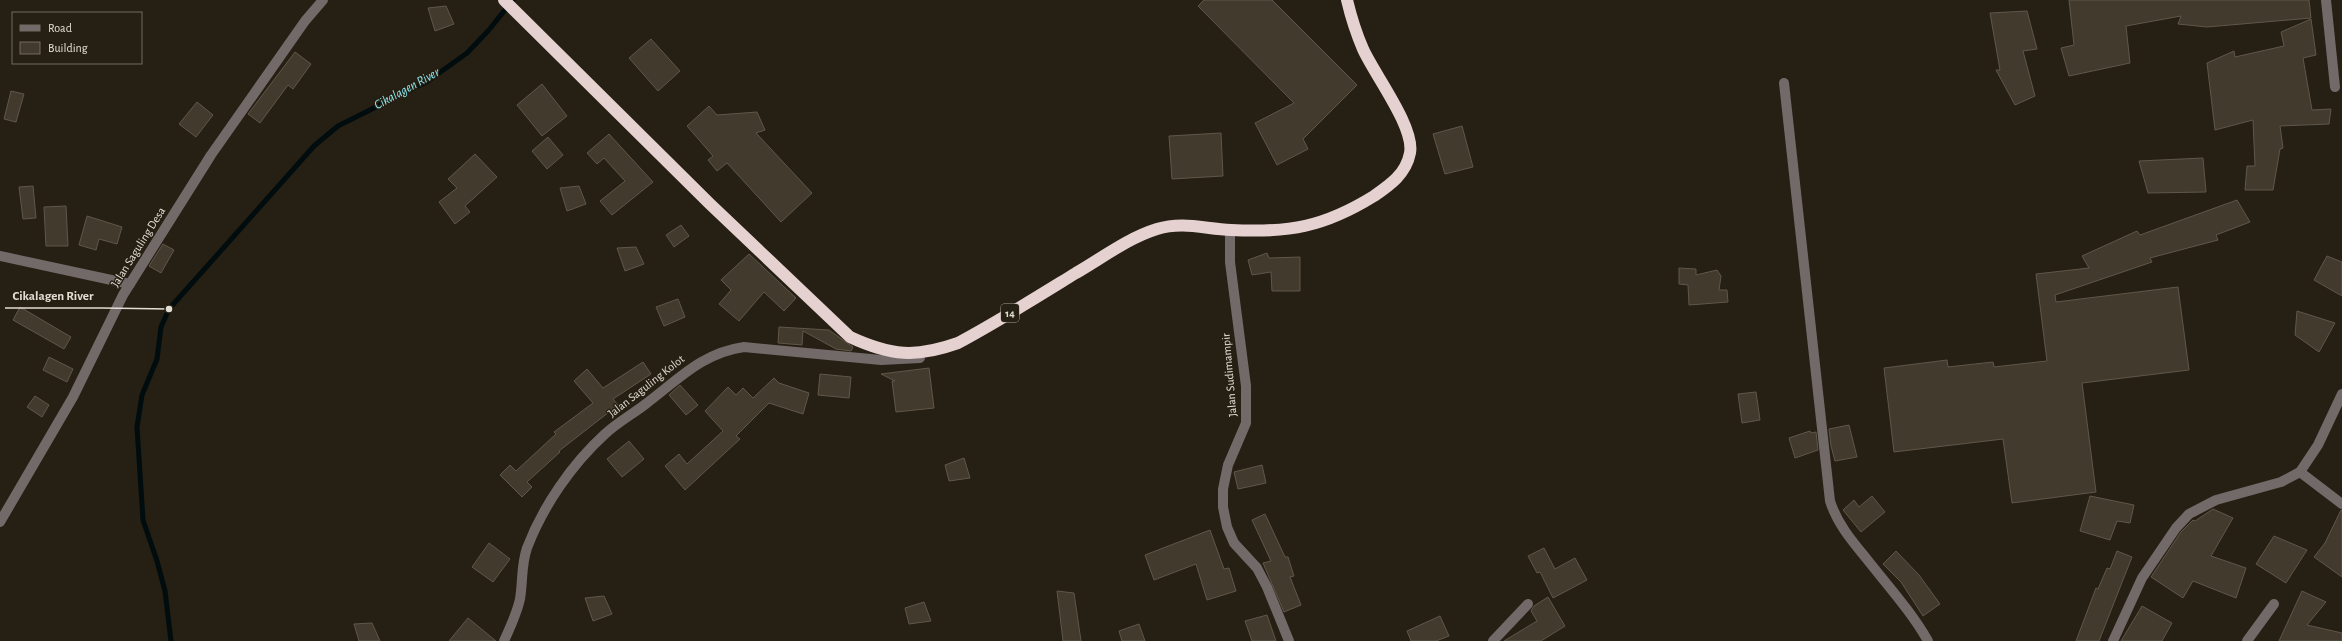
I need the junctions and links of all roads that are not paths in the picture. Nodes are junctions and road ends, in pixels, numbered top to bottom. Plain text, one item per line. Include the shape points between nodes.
1 (323, 0) edge
2 (504, 0) edge
3 (1347, 0) edge
4 (2326, 0) edge
5 (1784, 83) dead end
6 (2335, 87) dead end
7 (1230, 230) junction
8 (0, 256) edge
9 (130, 284) junction
10 (934, 352) junction
11 (2342, 394) edge
12 (2300, 472) junction
13 (2342, 504) edge
14 (0, 522) edge
15 (1528, 604) dead end
16 (2274, 604) dead end
17 (504, 641) edge
18 (1289, 641) edge
19 (1493, 641) edge
20 (1928, 641) edge
21 (2113, 641) edge
22 (2247, 641) edge

1 - 9 street, Jalan Saguling Desa via 305,21 211,155
2 - 10 highway, 14 via 710,204 850,337 873,348 892,352
3 - 7 highway, 14 via 1363,49 1404,123 1410,151 1406,166 1401,175 1361,204 1311,226 1289,230
4 - 6 street
5 - 20 street via 1830,501 1844,531 1918,623
7 - 10 highway, 14 via 1193,224 1175,224 1155,230 1123,245 988,327
7 - 18 street, Jalan Sudimampir via 1230,262 1246,386 1246,423 1228,465 1223,489 1223,507 1227,527 1234,543 1256,568 1267,587
8 - 9 street
9 - 14 street, Jalan Saguling Desa via 72,397
10 - 17 street, Jalan Saguling Kolot via 924,358 880,360 744,347 728,349 696,364 605,434 581,459 550,502 527,548 521,571 520,598
11 - 12 street via 2318,445
12 - 13 street
12 - 21 street via 2281,482 2216,500 2189,514 2176,528 2142,578
15 - 19 street
16 - 22 street

